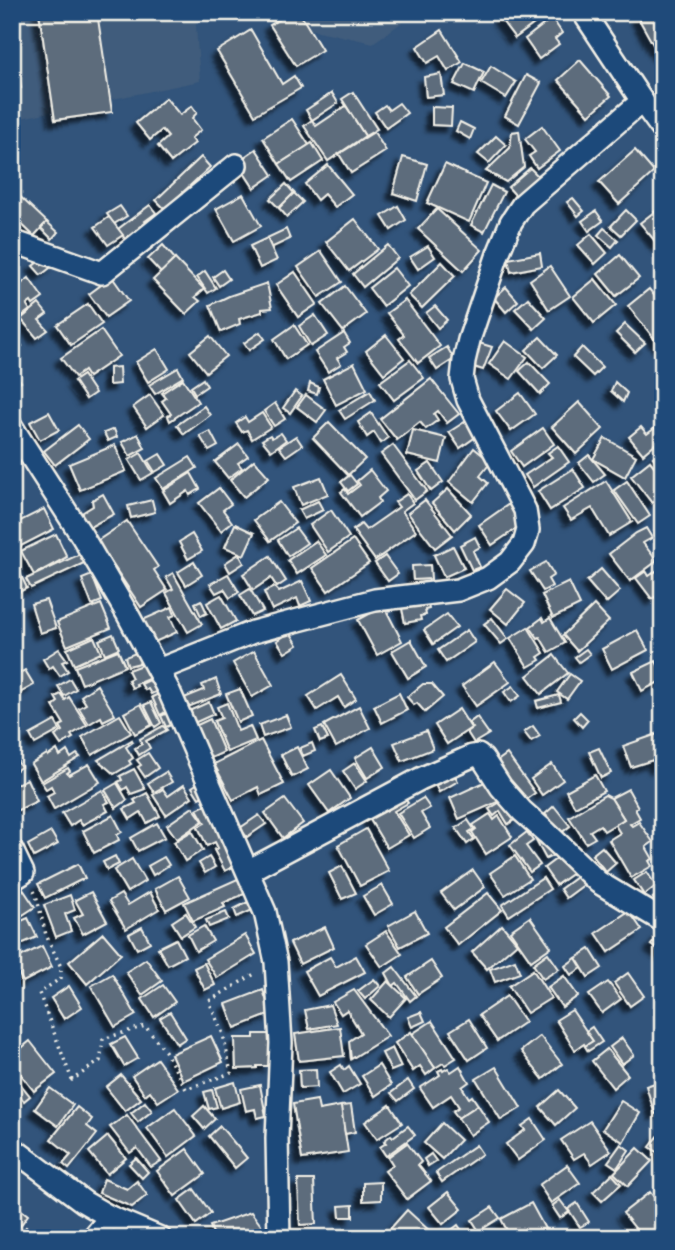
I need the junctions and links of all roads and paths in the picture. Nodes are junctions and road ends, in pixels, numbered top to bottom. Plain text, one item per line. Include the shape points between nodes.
1 (583, 12) edge
2 (642, 101) junction
3 (661, 125) edge
4 (236, 165) dead end
5 (12, 241) edge
6 (12, 427) edge
7 (158, 670) junction
8 (12, 850) edge
9 (248, 871) junction
10 (18, 876) edge
11 (663, 921) edge
12 (276, 962) junction
13 (12, 1148) edge
14 (110, 1217) junction
15 (93, 1238) edge
16 (160, 1238) edge
17 (279, 1238) edge

1 - 2 street
2 - 3 street
2 - 7 street via 523,204 498,254 469,340 462,379 468,400 525,510 528,530 524,544 510,562 488,578 458,590 375,600 254,632
4 - 5 street via 102,273
6 - 7 street via 82,536
7 - 9 street
8 - 10 street
9 - 11 street via 420,779 478,755 522,811 598,882
9 - 12 street via 265,912
10 - 12 path via 36,895 46,935 61,967 61,978 39,993 72,1080 100,1061 103,1039 145,1026 186,1089 231,1073 223,1034 209,1001
12 - 17 street via 281,1043
13 - 14 street
14 - 15 street
14 - 16 street

